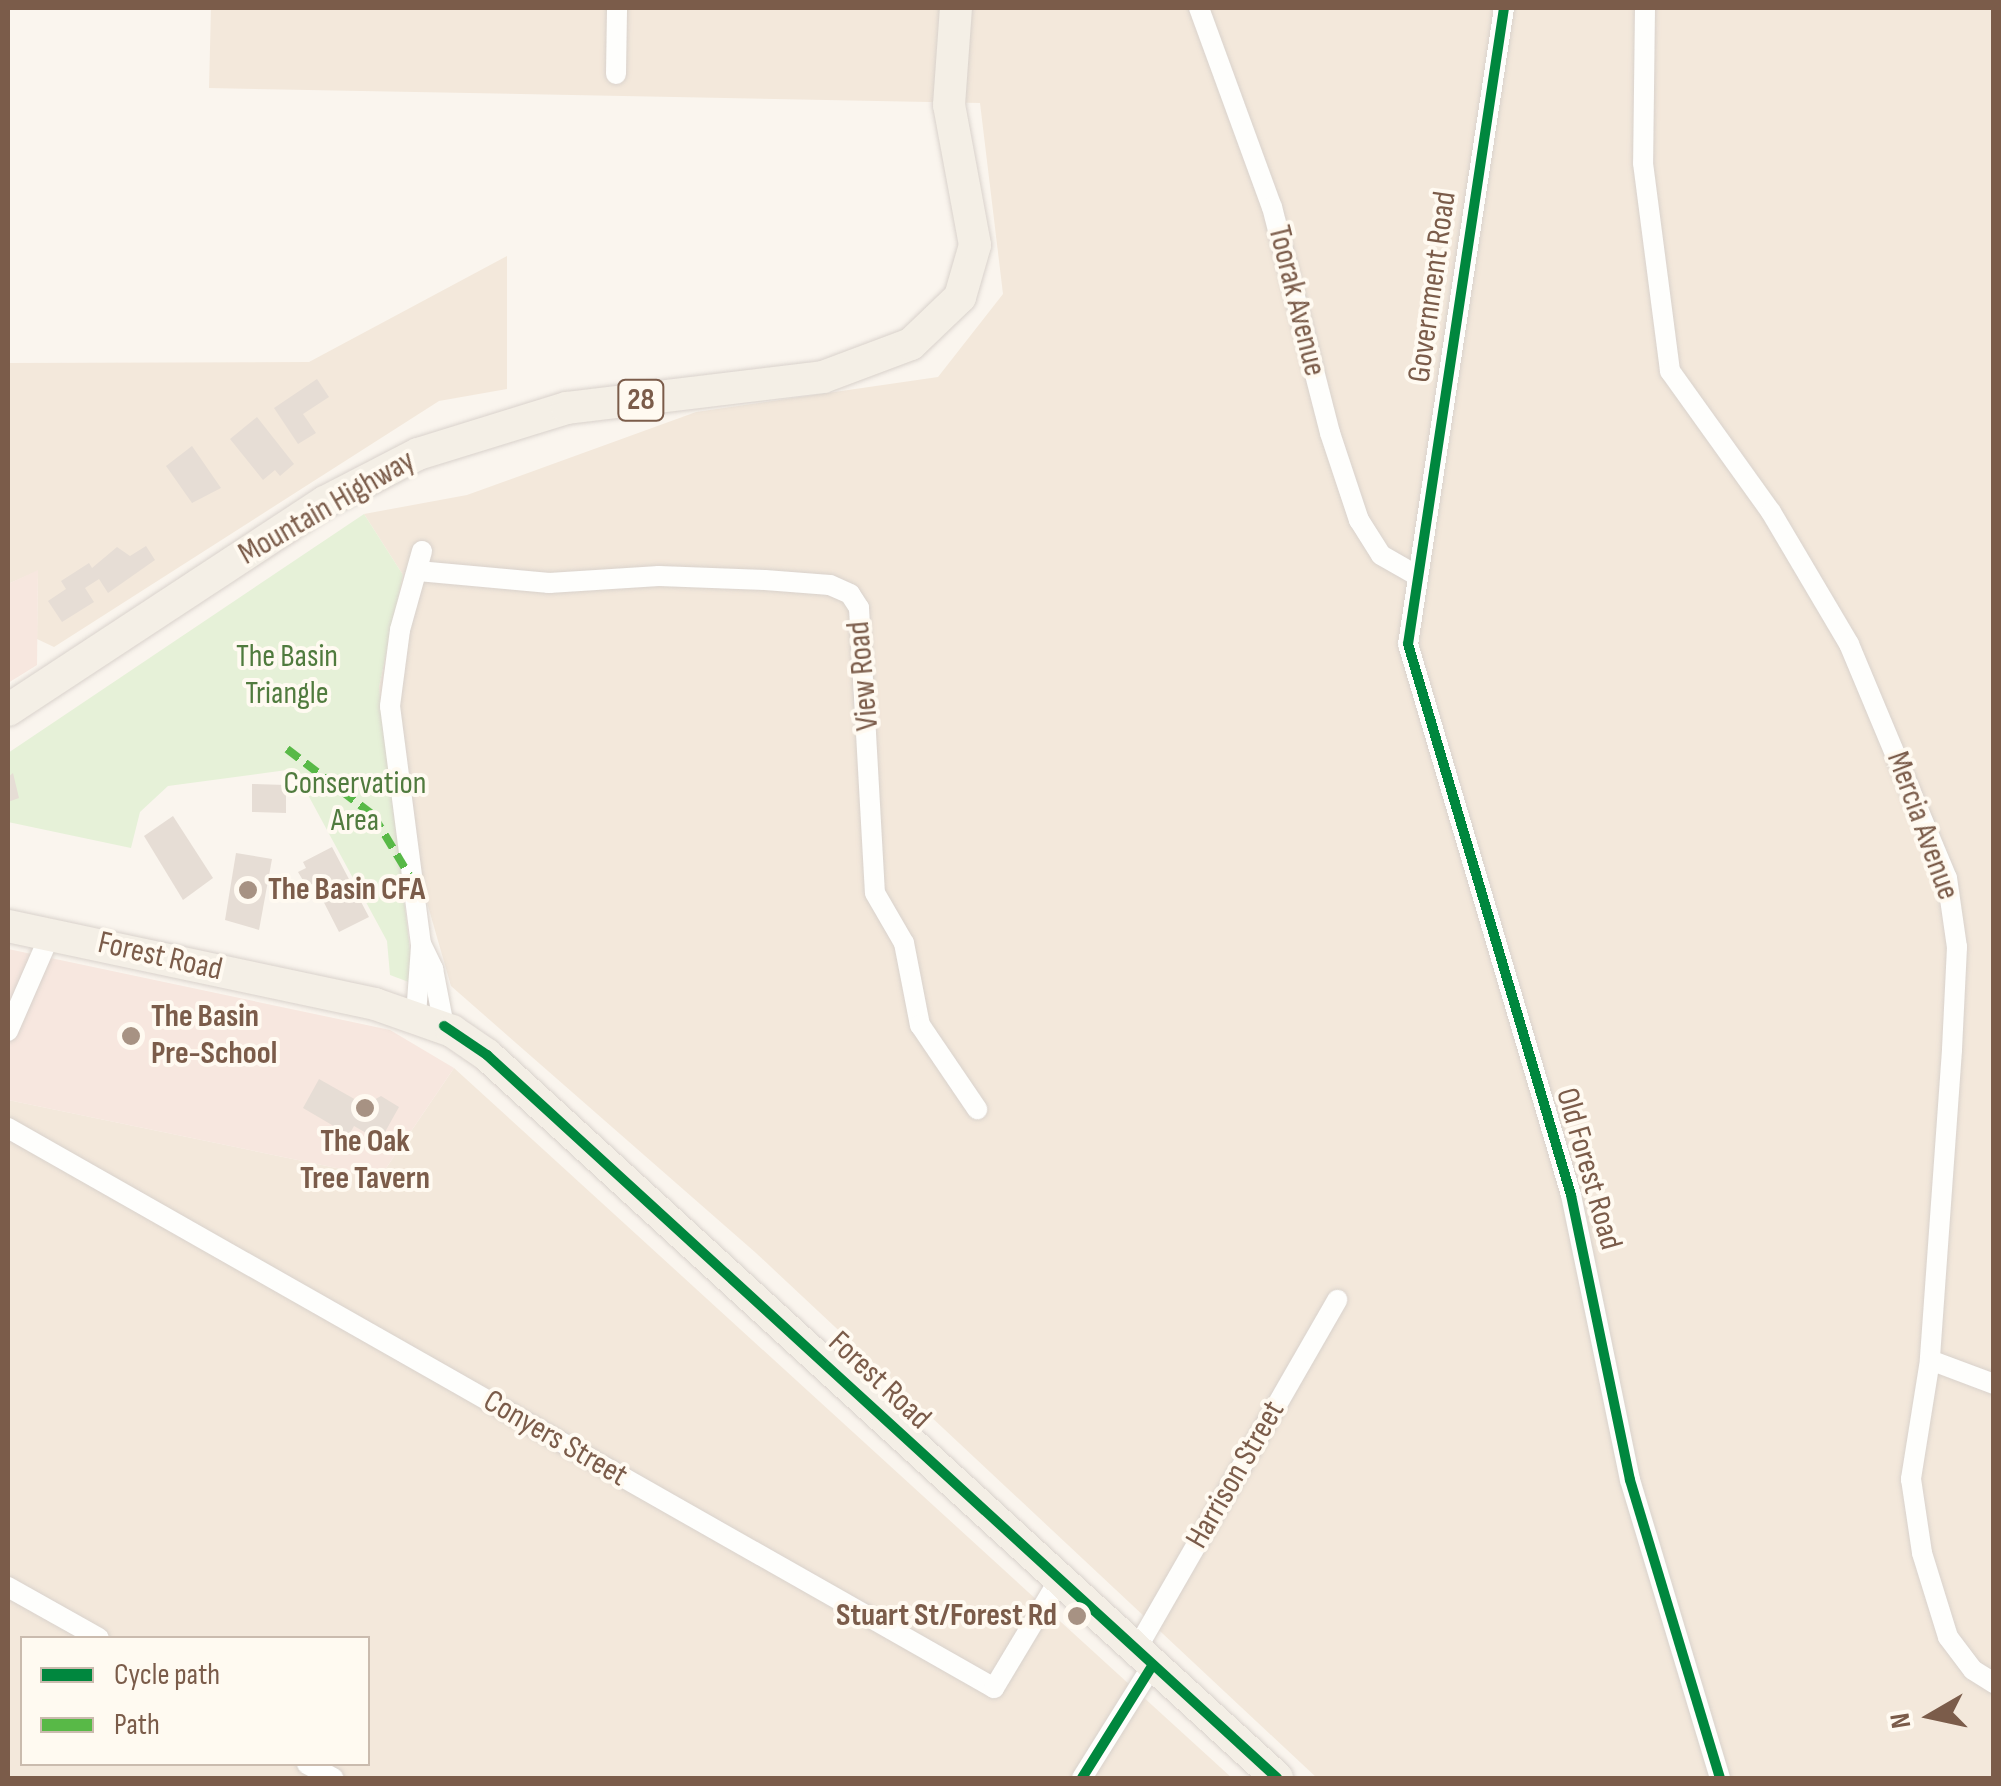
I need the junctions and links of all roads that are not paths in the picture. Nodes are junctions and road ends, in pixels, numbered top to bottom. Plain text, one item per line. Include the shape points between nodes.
1 (617, 8) edge
2 (956, 8) edge
3 (1198, 8) edge
4 (1504, 8) edge
5 (1645, 8) edge
6 (616, 74) dead end
7 (1416, 575) junction
8 (8, 710) edge
9 (8, 926) edge
10 (50, 934) junction
11 (421, 944) junction
12 (430, 1020) junction
13 (8, 1030) edge
14 (977, 1109) dead end
15 (8, 1128) edge
16 (1337, 1300) dead end
17 (1930, 1360) junction
18 (1994, 1384) edge
19 (1059, 1580) junction
20 (8, 1588) edge
21 (94, 1636) edge
22 (1144, 1658) junction
23 (1994, 1682) edge
24 (311, 1766) edge
25 (333, 1778) edge
26 (1082, 1778) edge
27 (1277, 1778) edge
28 (1720, 1778) edge

1 - 6 street
2 - 8 main road, Mountain Highway / 28 via 950,105 975,245 960,296 912,344 775,387 567,408 418,454 325,502
3 - 7 street, Toorak Avenue via 1272,207 1330,433 1360,520 1381,555
4 - 7 street, Government Road
5 - 17 street, Mercia Avenue via 1640,118 1670,371 1771,512 1849,644 1952,905 1957,947
7 - 28 street, Old Forest Road via 1408,644 1414,672 1571,1195 1630,1480
9 - 10 main road, Forest Road
10 - 12 main road, Forest Road
10 - 13 street via 45,959
11 - 12 street
11 - 12 street via 433,969
11 - 14 street, View Road via 390,706 400,630 420,561 549,582 830,585 850,594 859,608 875,893 904,944 920,1024
12 - 19 main road, Forest Road via 487,1054
15 - 19 street, Conyers Street via 994,1688
16 - 22 street, Harrison Street
17 - 18 street
17 - 23 street, Mercia Avenue via 1911,1479 1922,1553 1948,1637 1973,1670
19 - 22 main road, Forest Road
20 - 21 street
22 - 26 street, Harrison Street
22 - 27 main road, Forest Road
24 - 25 street

